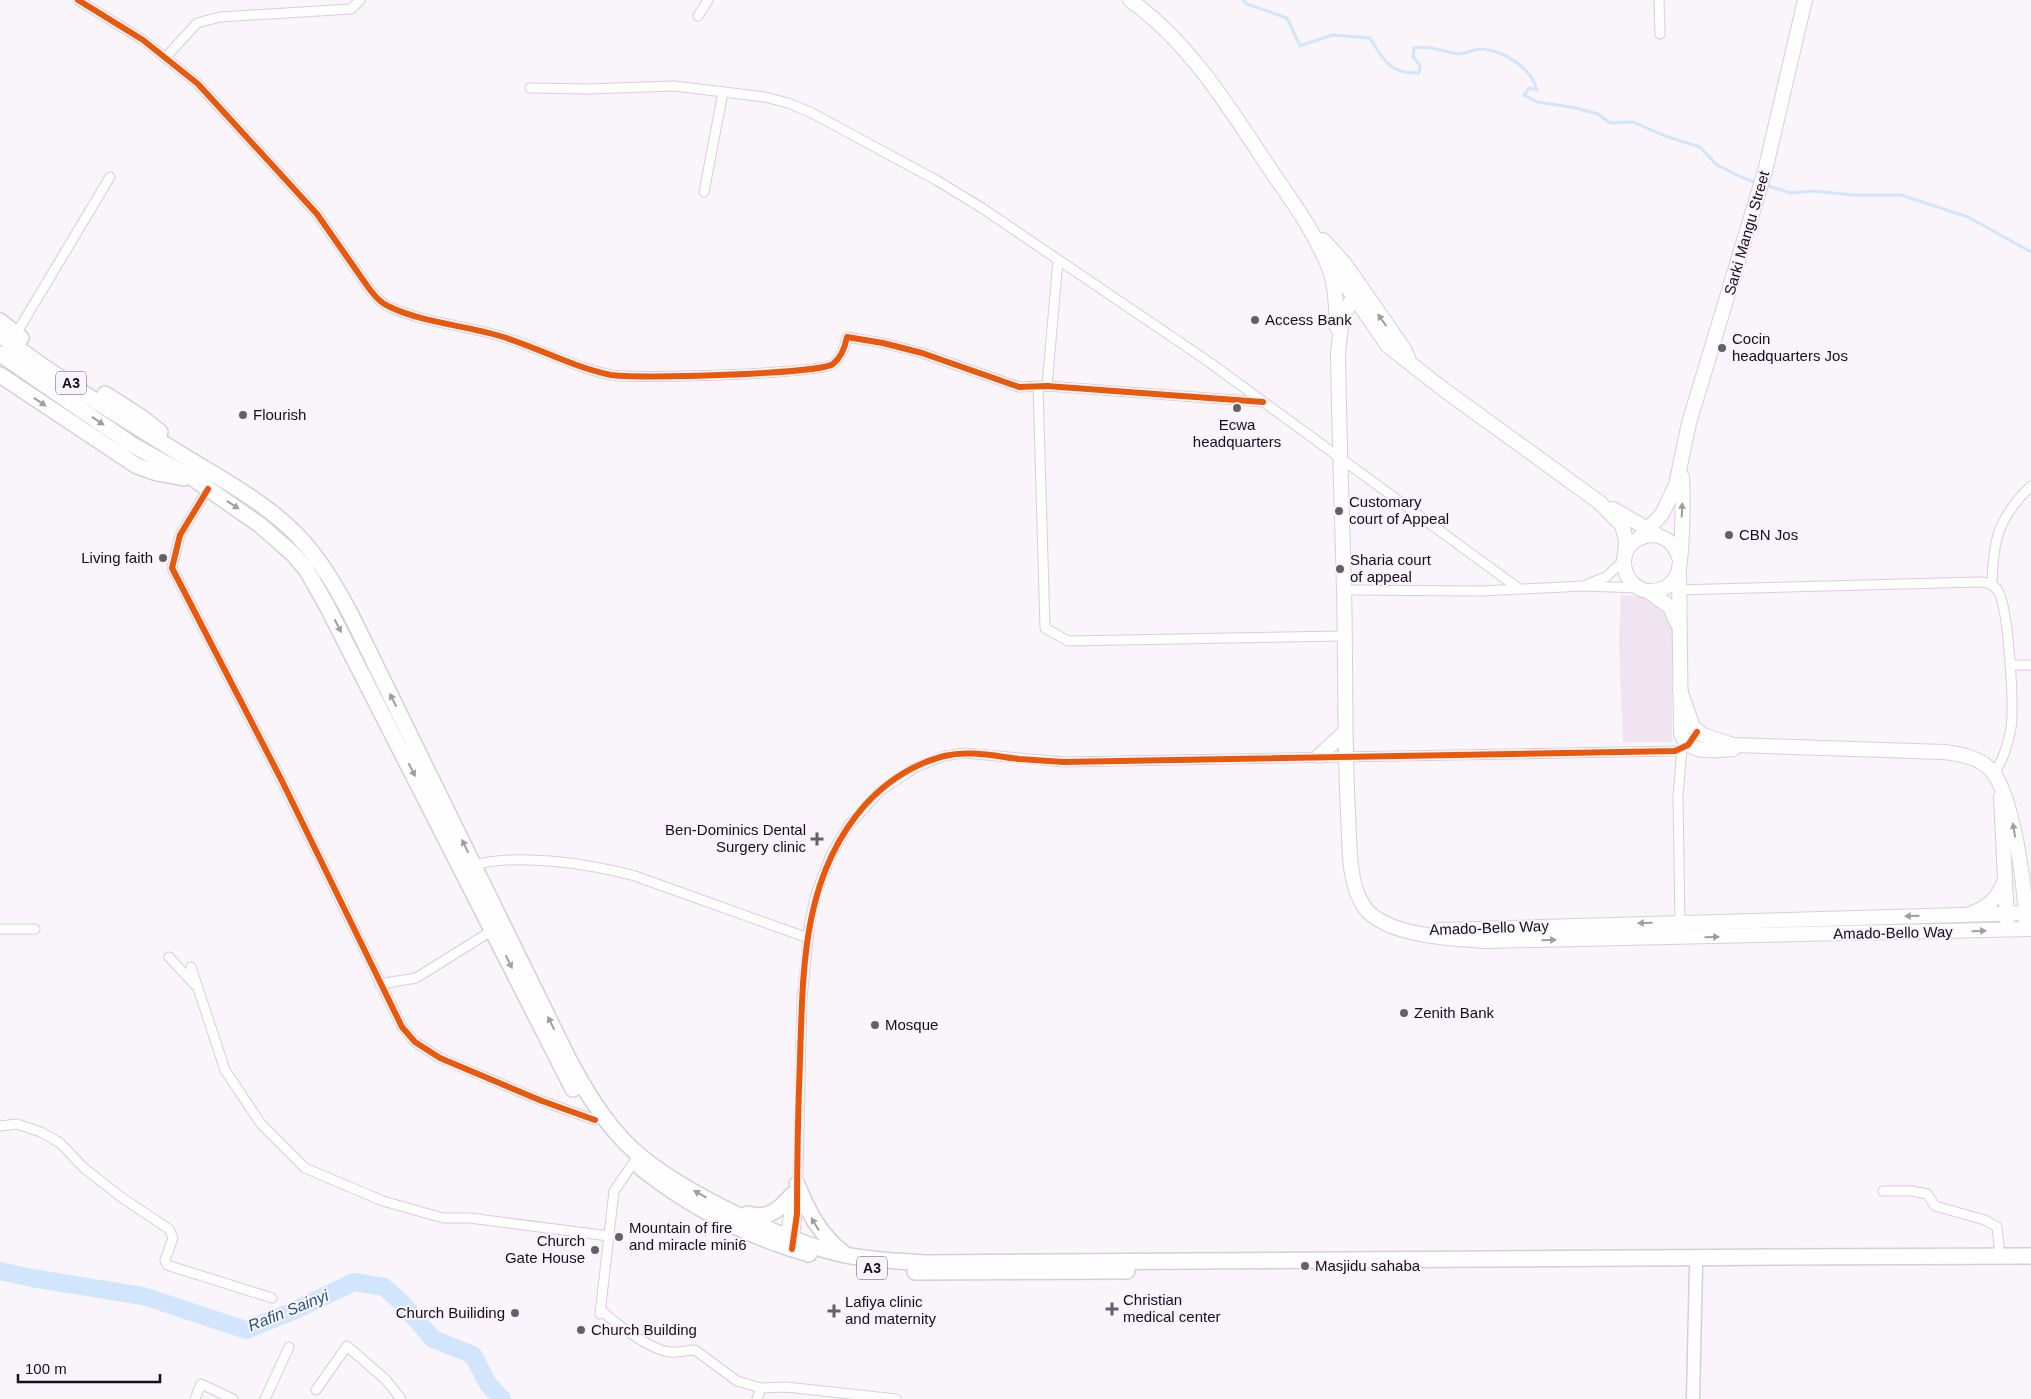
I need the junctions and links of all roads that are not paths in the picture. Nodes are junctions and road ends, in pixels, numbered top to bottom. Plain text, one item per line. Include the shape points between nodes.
1 (78, 0) edge
2 (360, 0) edge
3 (708, 0) edge
4 (1130, 0) edge
5 (1659, 0) edge
6 (1805, 0) edge
7 (698, 16) dead end
8 (1660, 34) dead end
9 (165, 58) junction
10 (530, 88) dead end
11 (723, 92) junction
12 (110, 177) dead end
13 (704, 192) dead end
14 (1308, 226) junction
15 (1318, 246) junction
16 (1058, 260) junction
17 (1356, 292) junction
18 (0, 321) edge
19 (16, 334) junction
20 (0, 335) edge
21 (1338, 352) junction
22 (0, 354) edge
23 (0, 375) edge
24 (1043, 386) junction
25 (1264, 402) junction
26 (173, 449) junction
27 (1339, 460) junction
28 (1682, 464) junction
29 (194, 480) junction
30 (2031, 486) edge
31 (208, 489) junction
32 (1599, 502) junction
33 (1649, 535) junction
34 (1625, 557) junction
35 (1679, 563) junction
36 (1992, 584) junction
37 (1583, 586) junction
38 (1518, 588) junction
39 (1344, 590) junction
40 (1648, 590) junction
41 (1679, 590) junction
42 (1679, 629) junction
43 (1344, 636) junction
44 (2010, 665) junction
45 (2031, 665) edge
46 (1680, 690) junction
47 (1345, 732) junction
48 (1697, 732) junction
49 (1685, 747) junction
50 (1754, 747) junction
51 (1344, 755) junction
52 (1319, 756) junction
53 (1997, 779) junction
54 (469, 867) junction
55 (2021, 878) junction
56 (2005, 879) junction
57 (2031, 896) edge
58 (2028, 913) edge
59 (1968, 914) junction
60 (2007, 914) junction
61 (1680, 922) junction
62 (0, 929) edge
63 (2029, 929) edge
64 (35, 930) dead end
65 (493, 930) junction
66 (2006, 930) junction
67 (1414, 931) junction
68 (1680, 937) junction
69 (808, 938) junction
70 (169, 957) dead end
71 (191, 967) dead end
72 (380, 984) junction
73 (197, 987) junction
74 (595, 1120) junction
75 (0, 1126) edge
76 (637, 1159) junction
77 (794, 1189) junction
78 (1883, 1191) dead end
79 (731, 1210) junction
80 (609, 1236) junction
81 (789, 1242) junction
82 (845, 1255) junction
83 (2000, 1256) junction
84 (2031, 1256) edge
85 (2031, 1265) edge
86 (1696, 1266) junction
87 (272, 1298) dead end
88 (289, 1347) dead end
89 (760, 1388) junction
90 (316, 1390) dead end
91 (811, 1390) junction
92 (195, 1399) edge
93 (234, 1399) edge
94 (265, 1399) edge
95 (401, 1399) edge
96 (757, 1399) edge
97 (816, 1399) edge
98 (896, 1399) edge
99 (1693, 1399) edge

1 - 9 street via 143,40
2 - 9 street via 352,9 220,17 197,23
3 - 7 street
4 - 14 main road via 1166,29 1202,70
5 - 8 street
6 - 28 main road, Sarki Mangu Street via 1765,171 1689,423
9 - 24 street via 198,84 311,207 376,298 388,307 500,336 612,375 723,375 823,366 833,364 843,352 847,337 922,353 1019,387
10 - 11 street via 674,86
11 - 13 street
11 - 16 street via 765,97 812,114 959,194
12 - 19 street
14 - 15 main road
14 - 17 main road via 1329,246
15 - 17 main road
15 - 21 main road via 1329,268 1335,296
16 - 24 street
16 - 25 street
17 - 21 main road via 1342,318
17 - 32 main road via 1388,346
18 - 19 highway
19 - 26 highway via 141,417 163,435
20 - 26 highway, A3
21 - 27 main road
22 -> 29 highway, A3 via 132,444
23 -> 29 highway via 137,466
24 - 25 street
24 - 43 street via 1045,628 1068,641
25 - 27 street
54 -> 26 highway, A3 via 333,582 311,551 279,519
27 - 38 street
27 - 39 main road
28 - 33 main road via 1670,500
35 -> 28 main road
29 - 31 highway, A3
30 - 36 street via 2002,522 1997,535
31 -> 54 highway, A3 via 260,525 306,569
31 - 72 street via 180,535 172,568 282,781
32 - 33 main road
32 - 34 main road via 1622,525 1626,540
33 - 34 main road via 1630,545
33 - 35 main road via 1673,544
34 - 37 street via 1606,578
34 - 40 main road via 1626,574
35 - 40 main road via 1673,582
35 - 41 main road
36 - 41 street
36 - 44 street via 1998,590 2003,607
37 - 38 street
37 - 40 street
38 - 39 street
39 - 43 main road
40 - 41 street
40 - 42 main road via 1670,606
41 - 42 main road
42 - 46 main road
43 - 47 main road
44 - 45 street
44 - 53 street via 2011,728
46 - 48 main road
46 - 49 main road via 1680,726
47 - 51 main road
47 - 52 main road
48 - 49 street
48 - 50 main road via 1718,741
49 - 50 main road via 1707,750
49 - 51 street
49 - 61 street via 1678,796
50 - 53 main road via 1955,753 1977,760
51 - 52 street
51 - 67 main road via 1351,857 1360,900 1366,910 1381,922
52 - 69 street via 1064,762 964,753 932,760 892,781 868,802 838,840 822,874
55 -> 53 main road via 2013,822
53 - 56 main road
54 - 65 highway, A3
54 - 69 street via 516,861 609,869
76 -> 54 highway, A3 via 584,1088
55 - 57 main road
55 - 58 main road
56 - 59 main road via 1996,898
56 - 60 main road
58 - 60 main road, Amado-Bello Way
58 - 63 main road
59 - 60 main road, Amado-Bello Way
59 -> 61 main road, Amado-Bello Way
60 - 66 main road
61 -> 67 main road, Amado-Bello Way
61 - 68 street
62 - 64 street
63 - 66 main road, Amado-Bello Way
65 - 72 street via 416,978
65 -> 74 highway, A3 via 556,1059
68 -> 66 main road, Amado-Bello Way
67 -> 68 main road, Amado-Bello Way via 1460,940 1486,941
69 - 77 street via 802,998
70 - 73 street
71 - 73 street
72 - 74 street via 402,1027 426,1051
73 - 80 street via 225,1070 261,1124 305,1168 383,1201 443,1218 470,1218
74 - 76 highway, A3 via 613,1143
75 - 87 street via 16,1124 41,1132 60,1143 91,1174 169,1229 173,1238 165,1260 167,1265
79 -> 76 highway, A3
76 - 80 street via 614,1191
76 - 81 highway, A3 via 656,1180 690,1202 741,1228
77 - 79 highway via 779,1209 769,1215 754,1216
77 - 81 street
82 -> 77 highway via 815,1225
78 - 83 street via 1912,1190 1926,1194 1936,1206 1985,1220 1997,1227
79 - 81 highway, A3
80 - 89 street via 600,1313 654,1346 670,1352 695,1350 737,1380
81 - 82 highway, A3
81 - 86 highway, A3 via 857,1266 936,1273
82 - 83 highway, A3 via 924,1263
83 - 84 highway, A3
85 - 86 highway, A3
86 - 99 street
88 - 94 street
89 - 91 street
89 - 96 street
90 - 95 street via 347,1346 386,1380
91 - 97 street
91 - 98 street
92 - 93 street via 201,1384

